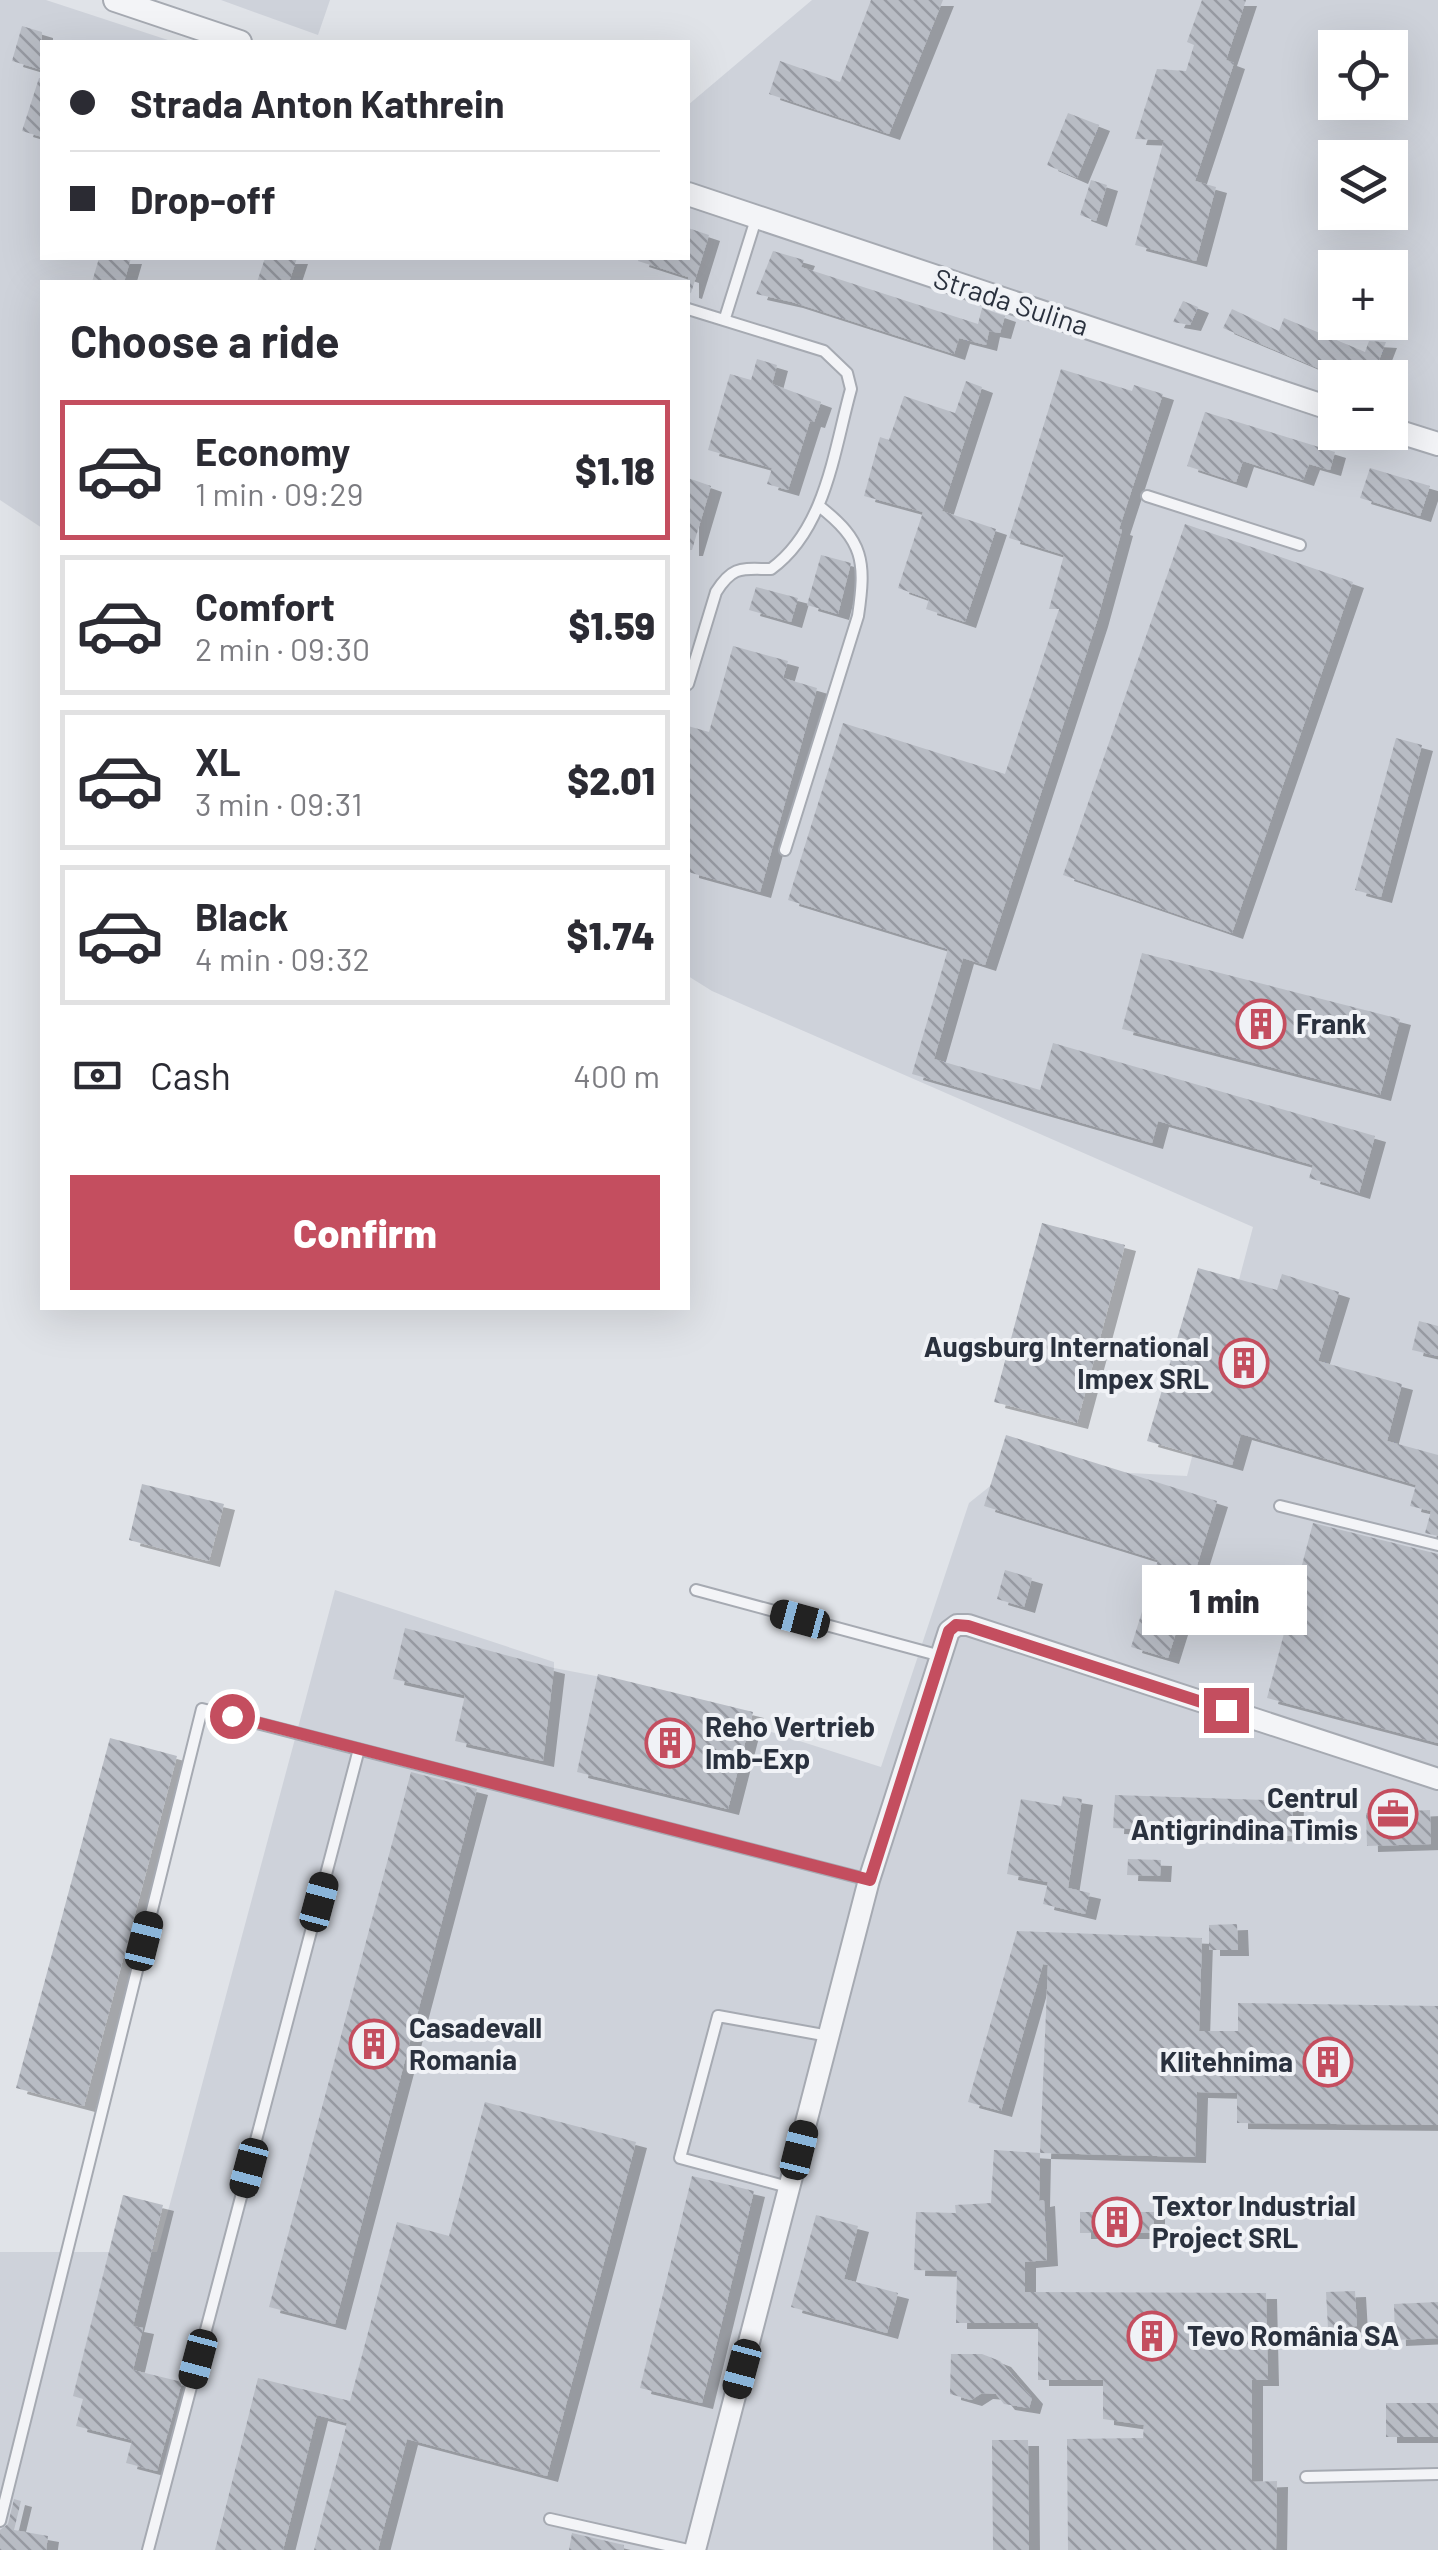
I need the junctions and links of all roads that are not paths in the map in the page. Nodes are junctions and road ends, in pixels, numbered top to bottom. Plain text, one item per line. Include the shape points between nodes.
1 (115, 0) edge
2 (234, 40) edge
3 (690, 195) edge
4 (756, 218) junction
5 (690, 310) edge
6 (724, 318) junction
7 (1318, 404) edge
8 (1408, 434) edge
9 (1438, 444) edge
10 (1147, 496) dead end
11 (819, 506) junction
12 (1300, 545) dead end
13 (690, 677) edge
14 (784, 850) dead end
15 (1280, 1506) dead end
16 (1438, 1545) edge
17 (696, 1590) dead end
18 (940, 1656) junction
19 (359, 1749) junction
20 (1438, 1779) edge
21 (870, 1880) junction
22 (829, 2036) junction
23 (789, 2187) junction
24 (1438, 2474) edge
25 (1306, 2477) dead end
26 (550, 2519) dead end
27 (0, 2521) edge
28 (148, 2550) edge
29 (692, 2550) edge

1 - 2 street
3 - 4 street, Strada Sulina
4 - 6 lane
4 - 7 street, Strada Sulina
5 - 6 lane
6 - 11 lane via 824,351 846,373 852,389
8 - 9 street
10 - 12 lane
11 - 13 lane via 785,559 771,569 736,570 725,579
11 - 14 lane via 856,546 862,590
15 - 16 lane
17 - 18 lane
18 - 20 street via 949,1631 968,1626
18 - 21 street
19 - 21 lane
19 - 27 lane via 202,1708
19 - 28 lane
21 - 22 street
22 - 23 street
22 - 23 lane via 718,2016 680,2158
23 - 29 street
24 - 25 lane
26 - 29 lane

